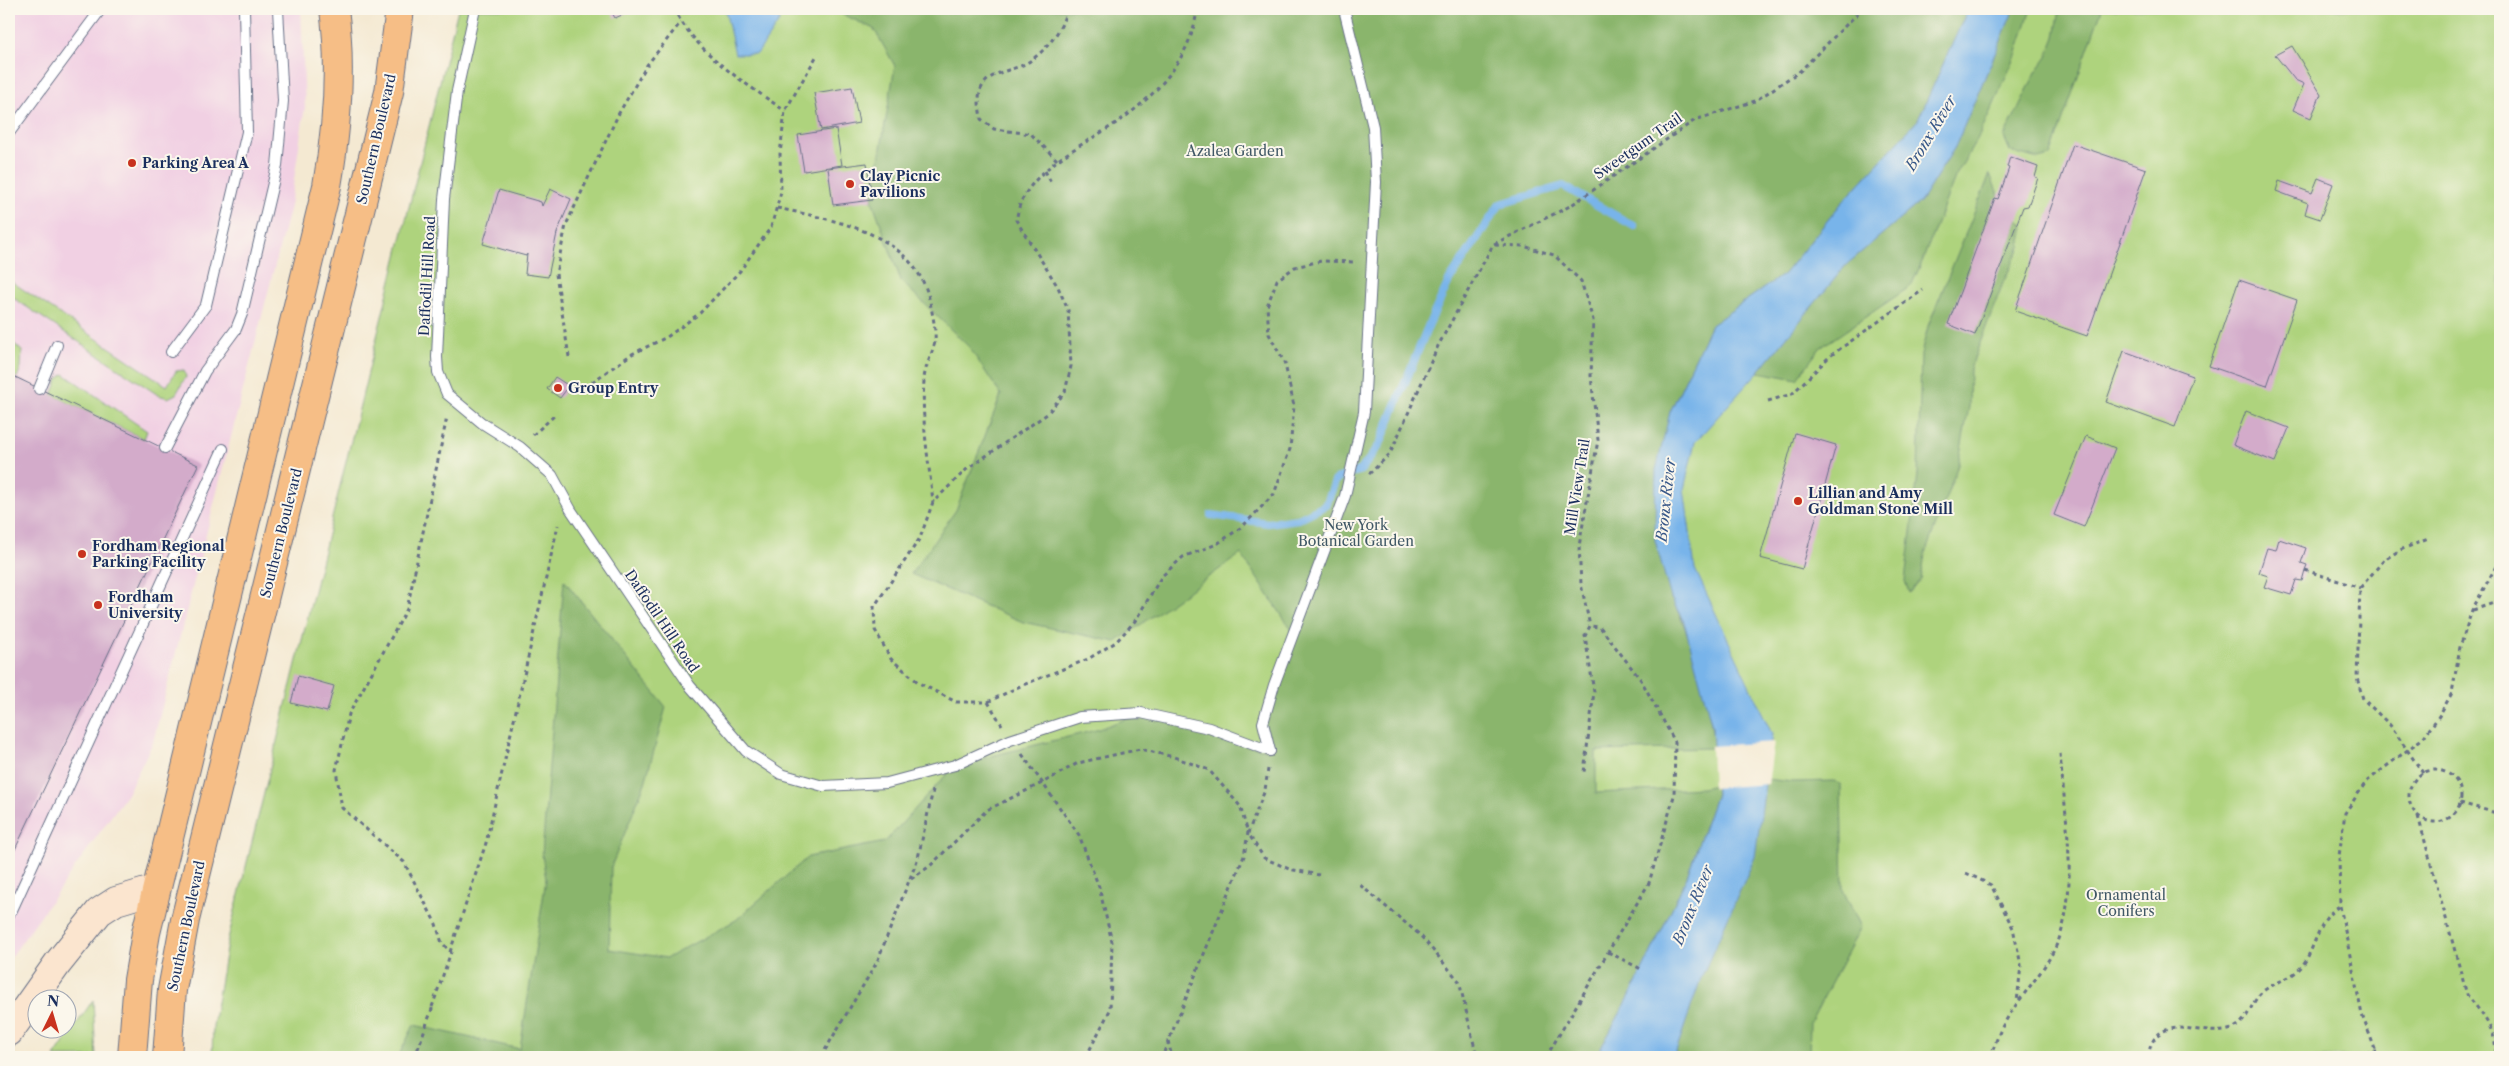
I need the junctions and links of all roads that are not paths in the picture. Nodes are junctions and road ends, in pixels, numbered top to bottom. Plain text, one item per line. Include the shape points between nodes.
1 (101, 9) edge
2 (244, 9) edge
3 (278, 9) edge
4 (334, 9) edge
5 (400, 9) edge
6 (475, 9) edge
7 (1344, 9) edge
8 (9, 133) edge
9 (57, 346) dead end
10 (172, 352) dead end
11 (39, 388) dead end
12 (165, 448) dead end
13 (223, 449) dead end
14 (156, 889) junction
15 (9, 913) edge
16 (9, 1032) edge
17 (132, 1057) edge
18 (167, 1057) edge

1 - 8 lane
2 - 10 lane via 247,132 206,305
3 - 12 lane via 282,101 277,166 242,314 236,329 205,370
4 - 14 main road via 338,83 327,186
5 - 18 main road, Southern Boulevard via 389,92 183,929 172,990
6 - 7 lane, Daffodil Hill Road via 458,91 444,208 437,357 442,383 454,401 520,447 552,475 571,510 690,686 746,751 781,774 823,786 886,783 937,770 1010,740 1080,717 1141,713 1209,728 1270,751 1263,723 1274,685 1345,495 1364,412 1376,182 1373,127
9 - 11 lane
13 - 15 lane
14 - 16 street via 116,901 99,912
14 - 17 main road via 138,980

